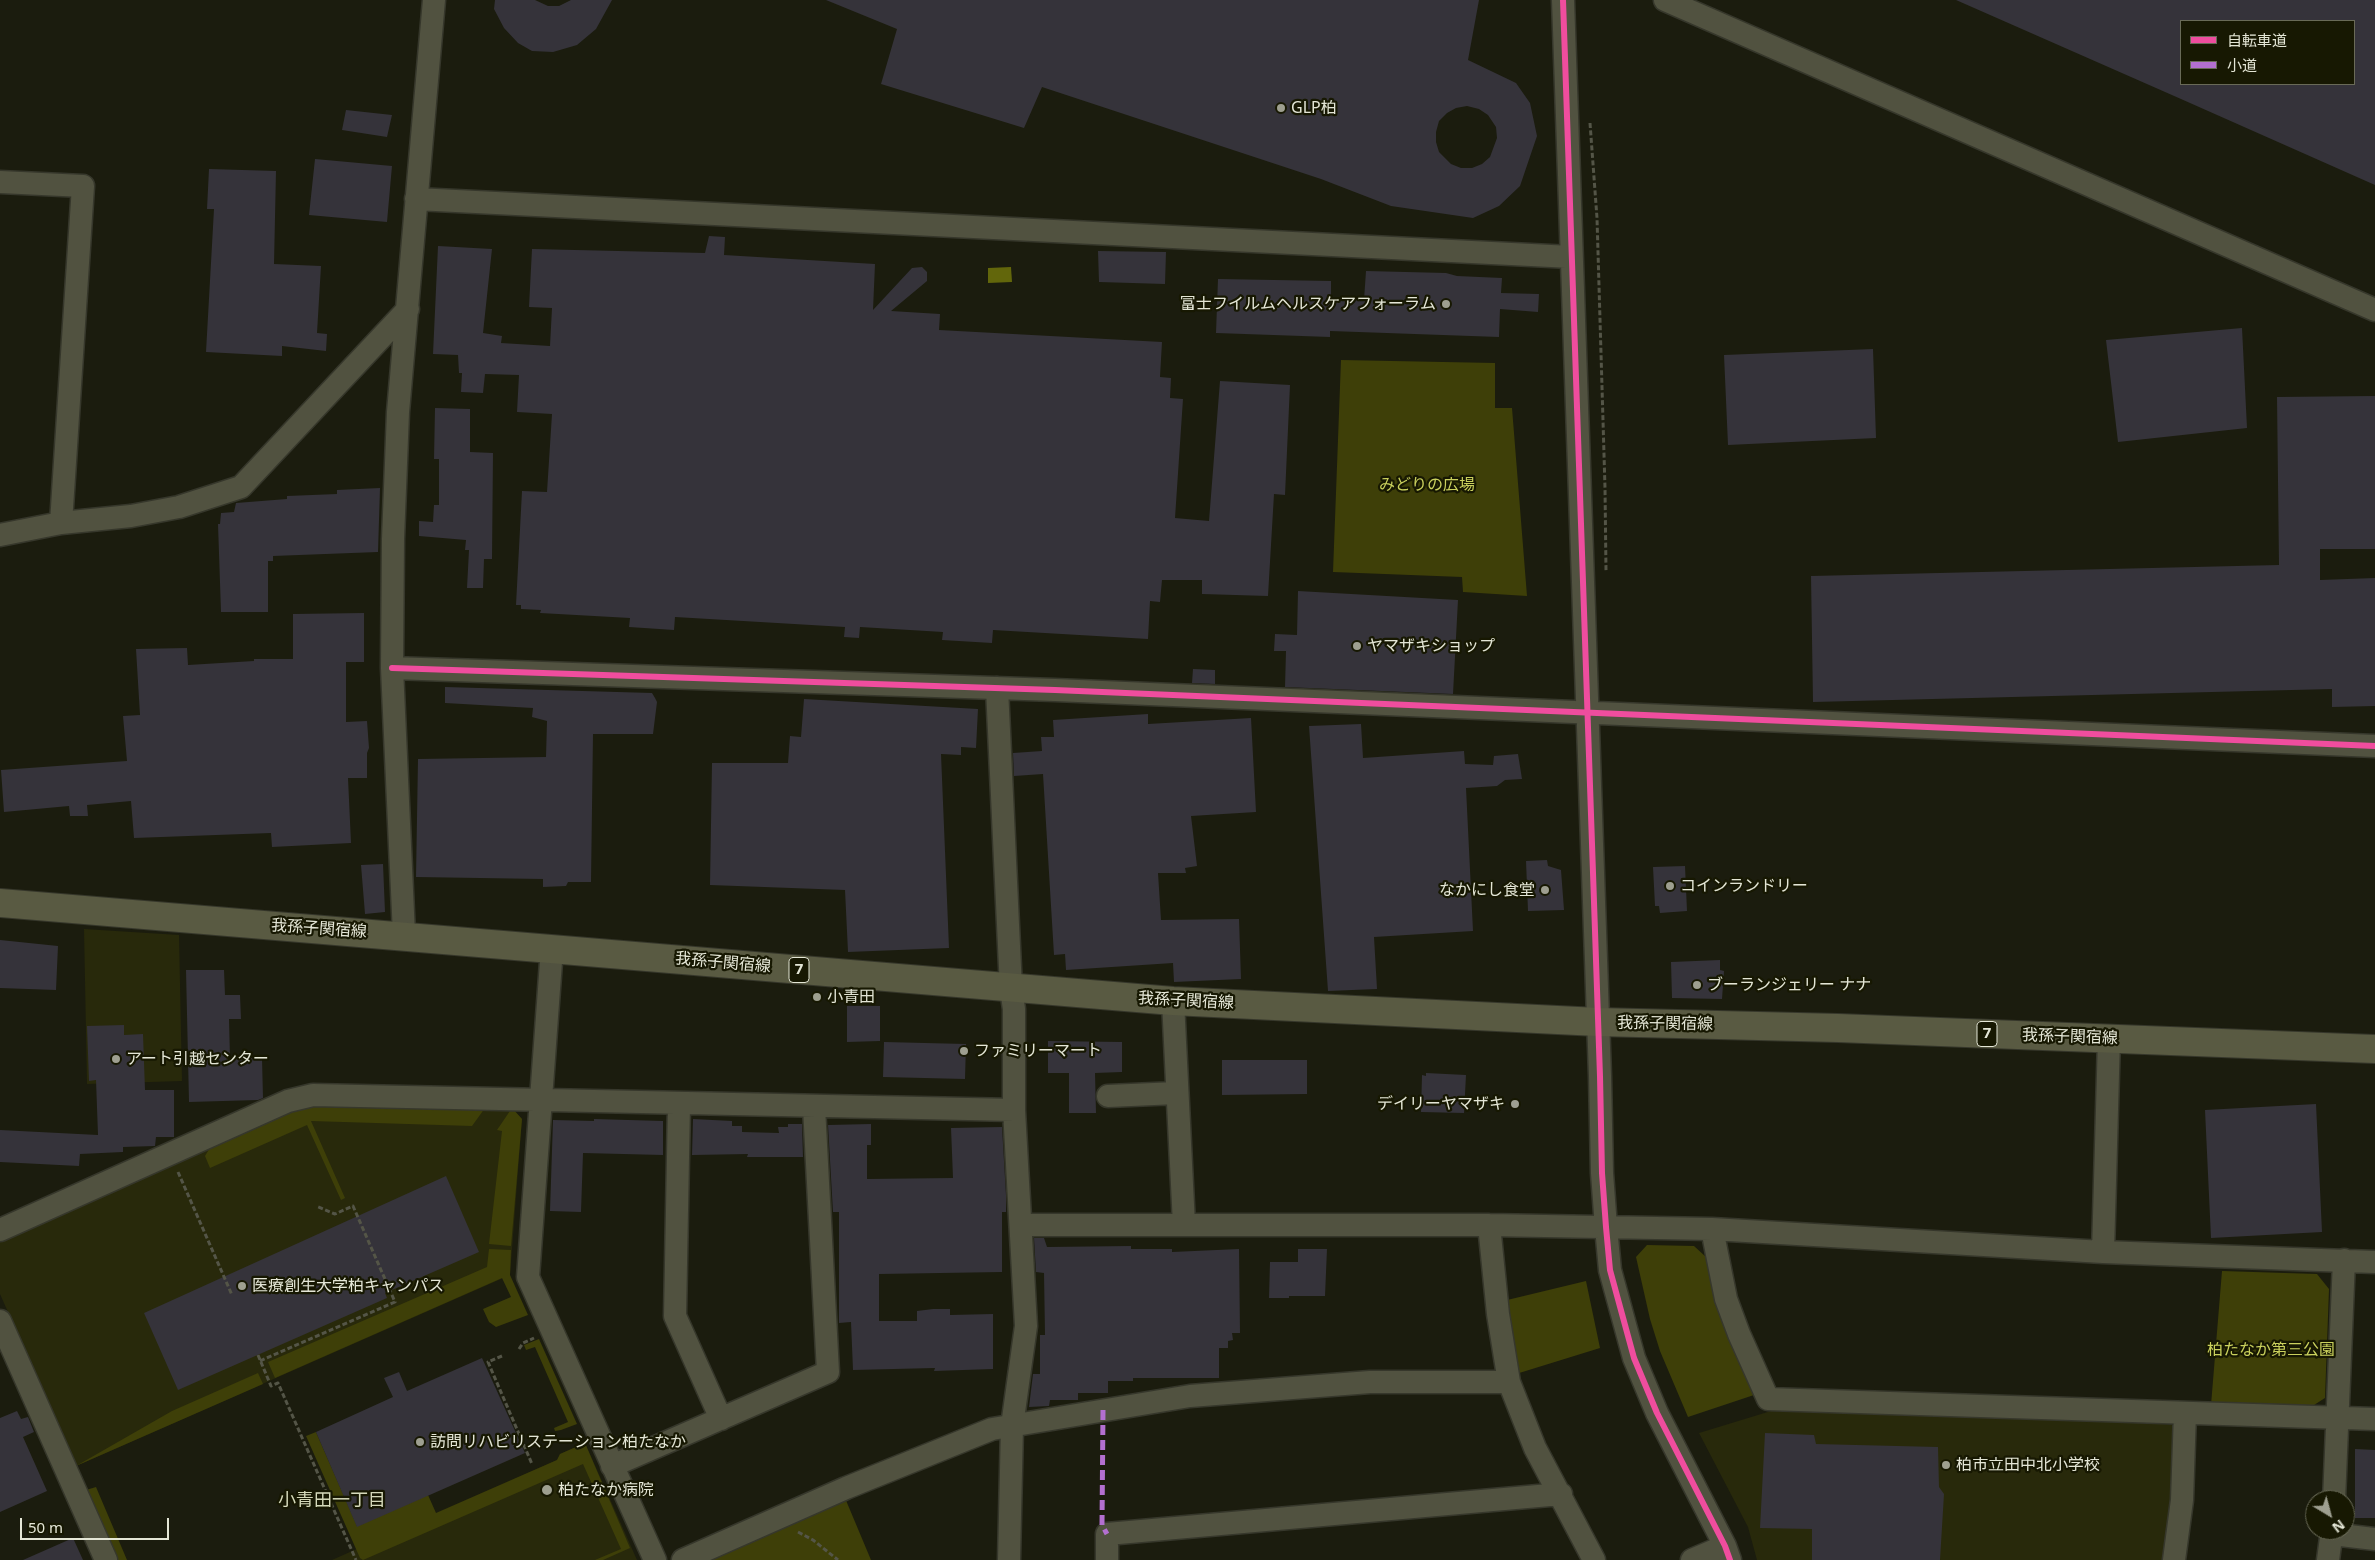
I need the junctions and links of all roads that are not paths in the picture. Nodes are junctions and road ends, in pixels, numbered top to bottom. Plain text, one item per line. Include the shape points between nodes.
1 (434, 0) edge
2 (1563, 0) edge
3 (1665, 0) edge
4 (0, 182) edge
5 (416, 199) junction
6 (1571, 256) junction
7 (408, 309) junction
8 (2375, 310) edge
9 (61, 523) junction
10 (0, 535) edge
11 (392, 668) junction
12 (997, 688) junction
13 (1586, 713) junction
14 (2375, 746) edge
15 (0, 903) edge
16 (404, 935) junction
17 (552, 948) junction
18 (1011, 988) junction
19 (1173, 1001) junction
20 (1598, 1022) junction
21 (2109, 1038) junction
22 (2375, 1049) edge
23 (1177, 1093) junction
24 (1108, 1096) dead end
25 (540, 1102) junction
26 (679, 1104) junction
27 (814, 1107) junction
28 (1014, 1110) junction
29 (1489, 1224) junction
30 (1184, 1225) junction
31 (1022, 1226) junction
32 (1606, 1227) junction
33 (1712, 1229) junction
34 (0, 1230) edge
35 (2103, 1252) junction
36 (2344, 1260) junction
37 (2375, 1262) edge
38 (0, 1321) edge
39 (1508, 1382) junction
40 (2185, 1413) junction
41 (2338, 1417) junction
42 (721, 1419) junction
43 (2375, 1419) edge
44 (1012, 1426) junction
45 (612, 1466) junction
46 (2334, 1490) edge
47 (1561, 1494) junction
48 (2355, 1536) edge
49 (2375, 1539) edge
50 (2331, 1540) edge
51 (1728, 1553) edge
52 (106, 1560) edge
53 (655, 1560) edge
54 (683, 1560) edge
55 (1009, 1560) edge
56 (1108, 1560) edge
57 (1594, 1560) edge
58 (1692, 1560) edge
59 (2174, 1560) edge
60 (2328, 1560) edge

1 - 5 street
2 - 6 street
3 - 8 street
4 - 9 street via 83,186
5 - 6 street
5 - 7 street
6 - 13 street
7 - 9 street via 241,487 178,507 131,516
7 - 11 street via 398,412
9 - 10 street
11 - 12 street
11 - 16 street
12 - 13 street
12 - 18 street
13 - 14 street
13 - 20 street
15 - 16 main road, 我孫子関宿線 / 7
16 - 17 main road, 我孫子関宿線 / 7
17 - 18 main road, 我孫子関宿線 / 7
17 - 25 street
18 - 19 main road, 我孫子関宿線 / 7
18 - 28 street
19 - 20 main road, 我孫子関宿線 / 7
19 - 23 street
20 - 21 main road, 我孫子関宿線 / 7
20 - 32 street
21 - 22 main road, 我孫子関宿線 / 7
21 - 35 street
23 - 24 street
23 - 30 street
25 - 26 street
25 - 34 street via 313,1095 288,1102
25 - 45 street via 528,1278
26 - 27 street
26 - 42 street via 675,1316
27 - 28 street
27 - 42 street via 828,1372
28 - 31 street
29 - 30 street
29 - 32 street
29 - 39 street
30 - 31 street
31 - 44 street via 1026,1326
32 - 33 street
32 - 51 street via 1610,1270 1634,1358 1669,1439
33 - 35 street
33 - 40 street via 1726,1299 1768,1399
35 - 36 street
36 - 37 street
36 - 41 street
38 - 52 street
39 - 44 street via 1370,1382 1190,1396
39 - 47 street via 1535,1448
40 - 41 street
40 - 59 street via 2182,1500
41 - 43 street
41 - 46 street
42 - 45 street
44 - 54 street via 992,1429 784,1514
44 - 55 street
45 - 53 street
47 - 56 street via 1108,1534
47 - 57 street
48 - 49 street
50 - 60 street
51 - 58 street

